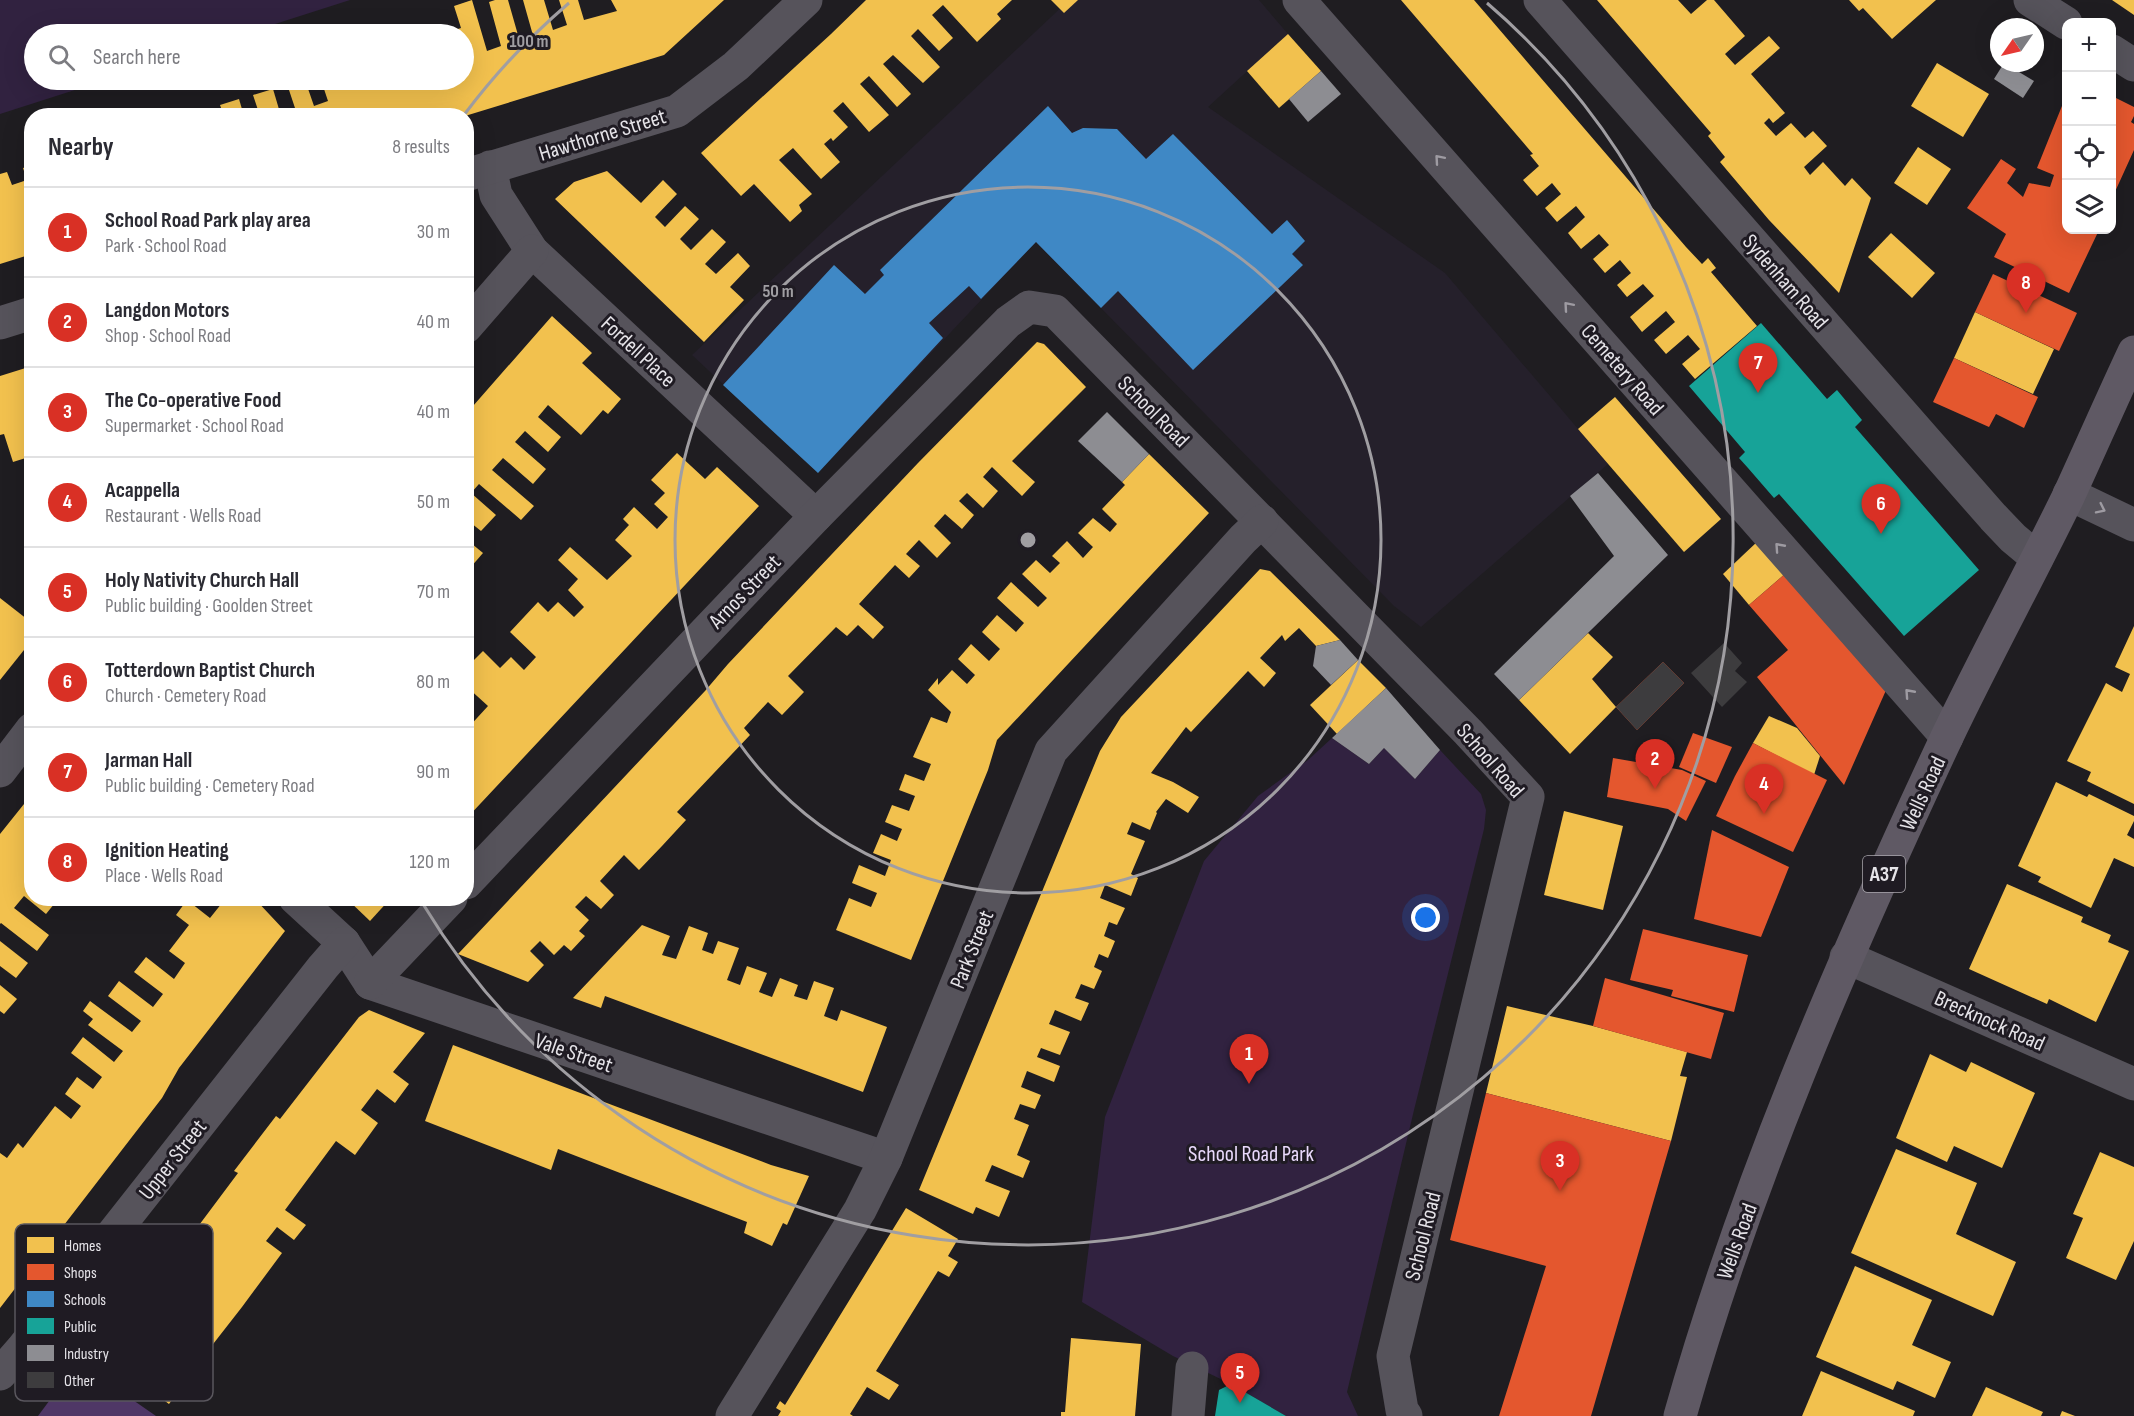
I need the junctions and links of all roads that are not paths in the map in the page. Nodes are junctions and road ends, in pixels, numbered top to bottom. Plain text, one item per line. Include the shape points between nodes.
1 (806, 0) edge
2 (1299, 0) edge
3 (1540, 0) edge
4 (2030, 0) edge
5 (2062, 20) edge
6 (2116, 54) edge
7 (2134, 65) edge
8 (478, 171) edge
9 (532, 251) junction
10 (1029, 307) joint
11 (24, 316) edge
12 (474, 318) edge
13 (0, 323) edge
14 (2134, 352) edge
15 (2069, 494) junction
16 (816, 516) junction
17 (1262, 521) junction
18 (2134, 525) edge
19 (2037, 558) junction
20 (1947, 737) junction
21 (24, 740) edge
22 (0, 771) edge
23 (474, 875) edge
24 (304, 906) edge
25 (443, 906) edge
26 (344, 943) junction
27 (1846, 957) junction
28 (370, 983) junction
29 (2134, 1084) edge
30 (886, 1158) junction
31 (120, 1224) edge
32 (15, 1357) edge
33 (1192, 1368) dead end
34 (0, 1374) edge
35 (732, 1416) edge
36 (1188, 1416) edge
37 (1406, 1416) edge
38 (1680, 1416) edge

1 - 8 street, Hawthorne Street via 736,66 677,111
20 -> 2 street, Cemetery Road
3 - 19 street, Sydenham Road via 1993,517
4 - 5 street
6 - 7 street
8 - 9 street, Fordell Place
9 - 12 street
9 - 16 street, Fordell Place
10 - 16 street, Arnos Street via 1008,322
10 - 17 street, School Road via 1055,311
11 - 13 street
14 - 15 highway, Wells Road / A37
15 -> 18 street
15 - 19 highway, Wells Road / A37
16 - 23 street, Arnos Street
17 - 30 street, Park Street via 1051,751
17 - 37 street, School Road via 1528,797 1393,1356
19 - 20 highway, Wells Road / A37
20 - 27 highway, Wells Road / A37
21 - 22 street
24 - 26 street
25 - 28 street
26 - 28 street
26 - 31 street, Upper Street
27 - 29 street, Brecknock Road
27 - 38 highway, Wells Road / A37 via 1738,1235
28 - 30 street, Vale Street
30 - 35 street, Park Street via 860,1210
32 - 34 street, Upper Street
33 - 36 street

